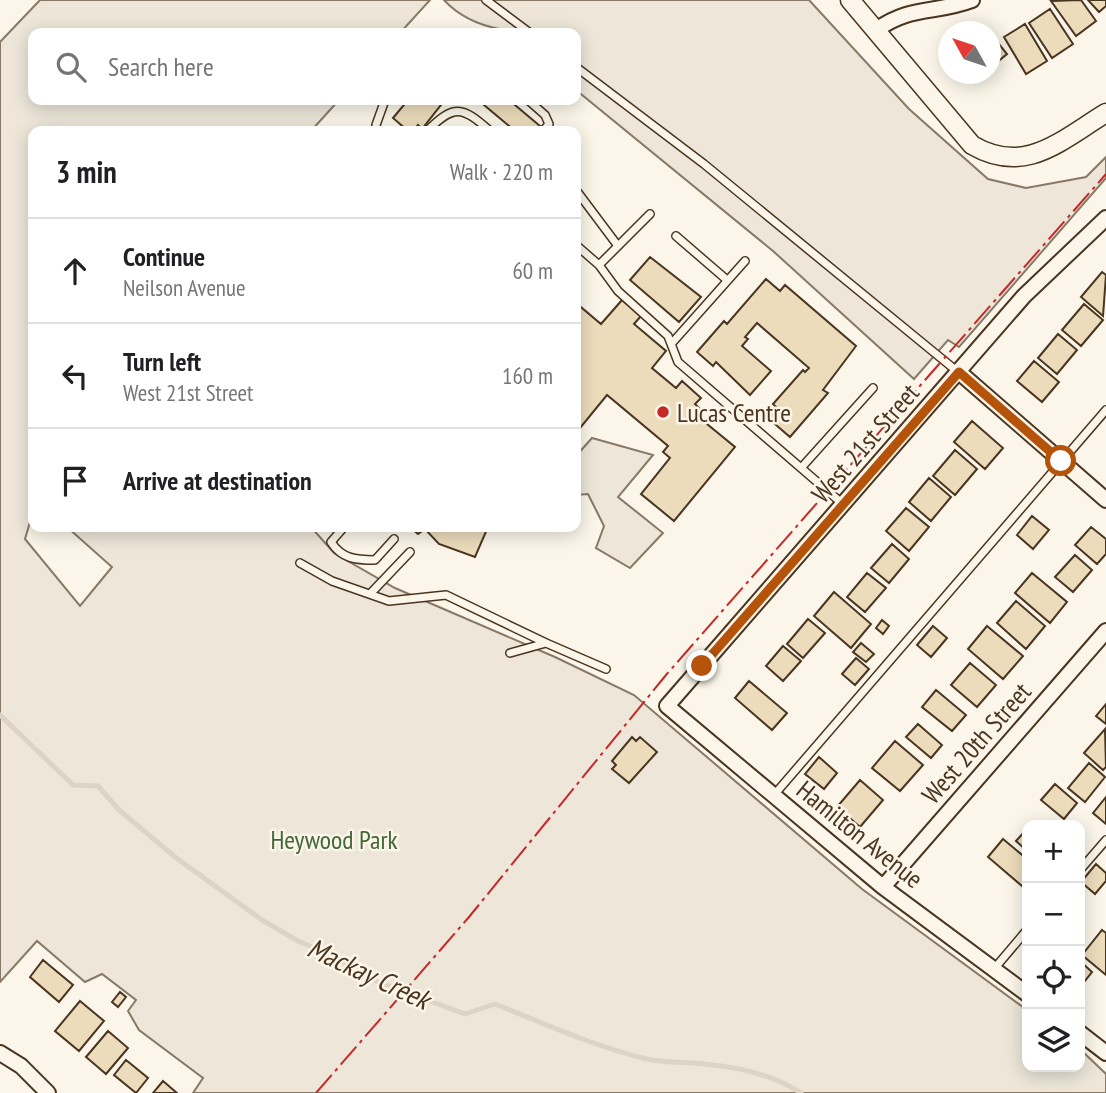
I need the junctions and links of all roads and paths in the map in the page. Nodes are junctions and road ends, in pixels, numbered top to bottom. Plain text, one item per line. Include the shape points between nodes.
1 (486, 0) edge
2 (850, 0) edge
3 (972, 0) edge
4 (523, 28) edge
5 (876, 30) junction
6 (581, 71) edge
7 (383, 105) edge
8 (456, 105) edge
9 (534, 105) edge
10 (458, 110) junction
11 (1106, 113) edge
12 (376, 126) edge
13 (432, 126) edge
14 (484, 126) edge
15 (547, 126) edge
16 (581, 197) edge
17 (650, 214) dead end
18 (1106, 218) edge
19 (676, 236) dead end
20 (618, 246) junction
21 (581, 249) edge
22 (745, 261) dead end
23 (599, 265) junction
24 (727, 280) junction
25 (671, 343) junction
26 (959, 372) junction
27 (873, 388) dead end
28 (1106, 410) edge
29 (1061, 461) junction
30 (801, 468) junction
31 (1106, 500) edge
32 (844, 505) junction
33 (340, 532) edge
34 (394, 539) dead end
35 (410, 552) dead end
36 (300, 563) dead end
37 (370, 594) junction
38 (1106, 631) edge
39 (546, 643) junction
40 (510, 653) dead end
41 (606, 669) dead end
42 (667, 706) joint
43 (774, 796) junction
44 (1106, 840) edge
45 (1085, 864) edge
46 (883, 887) junction
47 (1022, 936) edge
48 (993, 968) junction
49 (1022, 990) edge
50 (1085, 1037) edge
51 (0, 1053) edge
52 (1106, 1053) edge
53 (48, 1093) edge

1 - 4 lane
2 - 5 street
3 - 5 street via 898,15
5 - 11 street via 972,145 991,156 1028,156
6 - 26 lane via 704,164
7 - 12 lane
8 - 10 lane
9 - 15 lane via 545,115
10 - 13 lane via 445,113
10 - 14 lane
16 - 20 lane
17 - 20 lane
18 - 26 street, West 21st Street via 1024,296
19 - 24 lane
20 - 23 lane
21 - 23 lane
22 - 24 lane
23 - 25 lane via 618,291
24 - 25 lane
25 - 30 lane via 678,362
26 - 29 street
26 - 32 street, West 21st Street
27 - 30 lane
28 - 29 lane
29 - 31 street
29 - 43 lane
30 - 32 lane
32 - 42 street, West 21st Street
33 - 34 lane via 331,542 353,560 375,560
35 - 37 lane
36 - 37 lane via 332,581
37 - 39 lane via 389,600 446,595
38 - 46 street, West 20th Street
39 - 40 lane
39 - 41 lane
42 - 43 street, Hamilton Avenue
43 - 46 street, Hamilton Avenue
44 - 45 lane
46 - 48 street, Hamilton Avenue
47 - 48 lane
48 - 49 street, Hamilton Avenue
50 - 52 street
51 - 53 street

